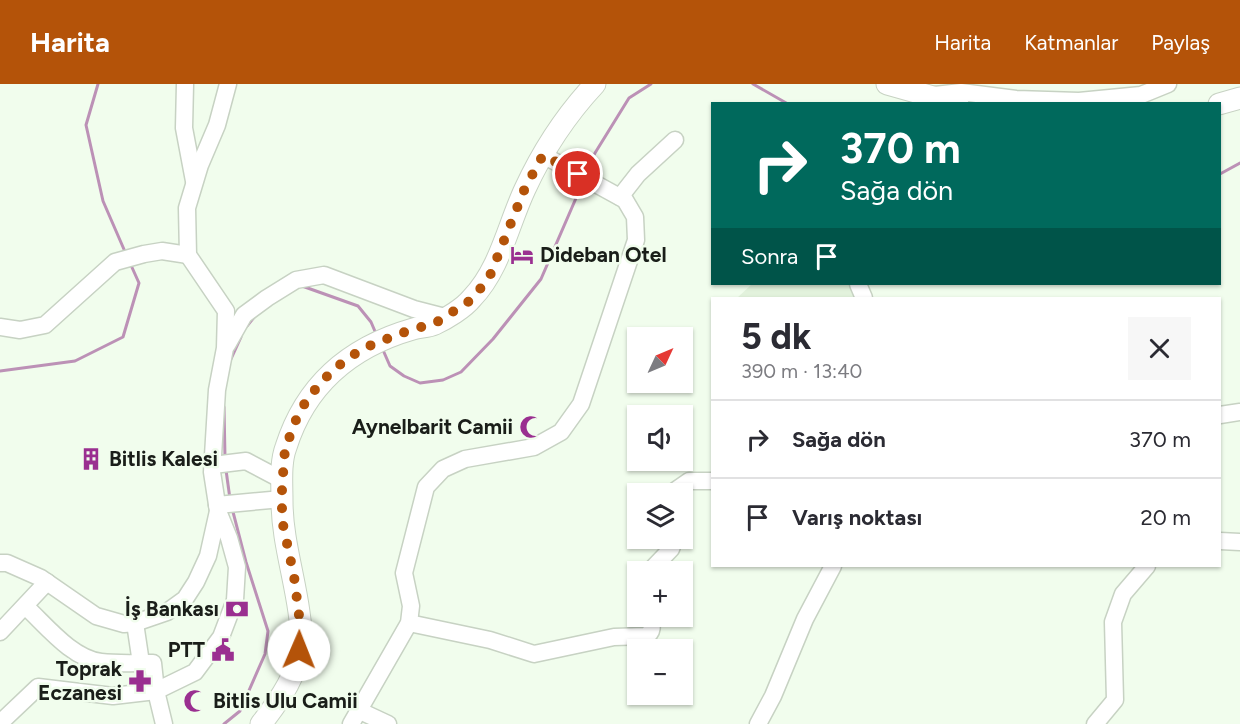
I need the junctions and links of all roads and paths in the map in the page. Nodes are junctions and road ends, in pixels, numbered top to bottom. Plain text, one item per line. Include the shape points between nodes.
1 (185, 84) edge
2 (228, 84) edge
3 (595, 84) edge
4 (887, 84) edge
5 (1168, 84) edge
6 (928, 96) junction
7 (1240, 98) edge
8 (950, 102) edge
9 (1221, 103) edge
10 (675, 140) dead end
11 (543, 155) junction
12 (194, 182) junction
13 (620, 197) junction
14 (188, 255) junction
15 (445, 317) junction
16 (0, 327) edge
17 (225, 348) junction
18 (1240, 412) edge
19 (1221, 415) edge
20 (221, 464) junction
21 (711, 481) edge
22 (686, 483) edge
23 (282, 489) junction
24 (225, 506) junction
25 (1221, 541) edge
26 (1240, 542) edge
27 (670, 549) edge
28 (659, 561) edge
29 (0, 563) edge
30 (832, 567) edge
31 (1146, 567) edge
32 (47, 582) junction
33 (25, 606) junction
34 (135, 623) junction
35 (409, 623) junction
36 (651, 627) edge
37 (0, 631) edge
38 (141, 663) junction
39 (156, 691) junction
40 (355, 717) edge
41 (0, 723) edge
42 (164, 724) edge
43 (261, 724) edge
44 (388, 724) edge
45 (758, 724) edge
46 (1095, 724) edge

1 - 12 street via 184,128
2 - 12 street via 217,125
3 - 11 main road via 561,125
4 - 6 main road
5 - 6 street via 1141,94 1079,102 961,92
6 - 8 main road
7 - 9 main road
10 - 13 street via 638,174
11 - 13 street
11 - 15 main road via 525,188 489,278 471,300
12 - 14 street via 188,208
13 - 35 street via 635,217 636,240 581,404 561,432 534,447 465,459 444,469 426,487 404,573 411,606
14 - 16 street via 162,251 115,262 45,325 20,330
14 - 17 street via 226,311
15 - 17 street via 324,275 296,280 244,315
15 - 23 main road via 364,348 334,370 306,401 296,420 285,449
17 - 20 street via 217,390
18 - 19 street
20 - 23 street via 246,462
20 - 24 street
21 - 22 street
23 - 24 street
23 - 43 main road via 282,520 302,639 292,676 277,705
24 - 34 street via 208,556 185,599 167,612
24 - 39 street via 237,567 235,600 221,637 195,672
25 - 26 street
27 - 28 street
29 - 32 street
30 - 45 street
31 - 46 street via 1123,594 1113,622 1115,700
32 - 33 street
32 - 34 street via 96,616
33 - 37 street
33 - 38 street via 84,656 99,662
34 - 38 street
35 - 36 street via 534,654 614,637 645,636
35 - 40 street
38 - 39 street via 153,663
39 - 41 street via 113,696 38,687
39 - 42 street
40 - 44 street

